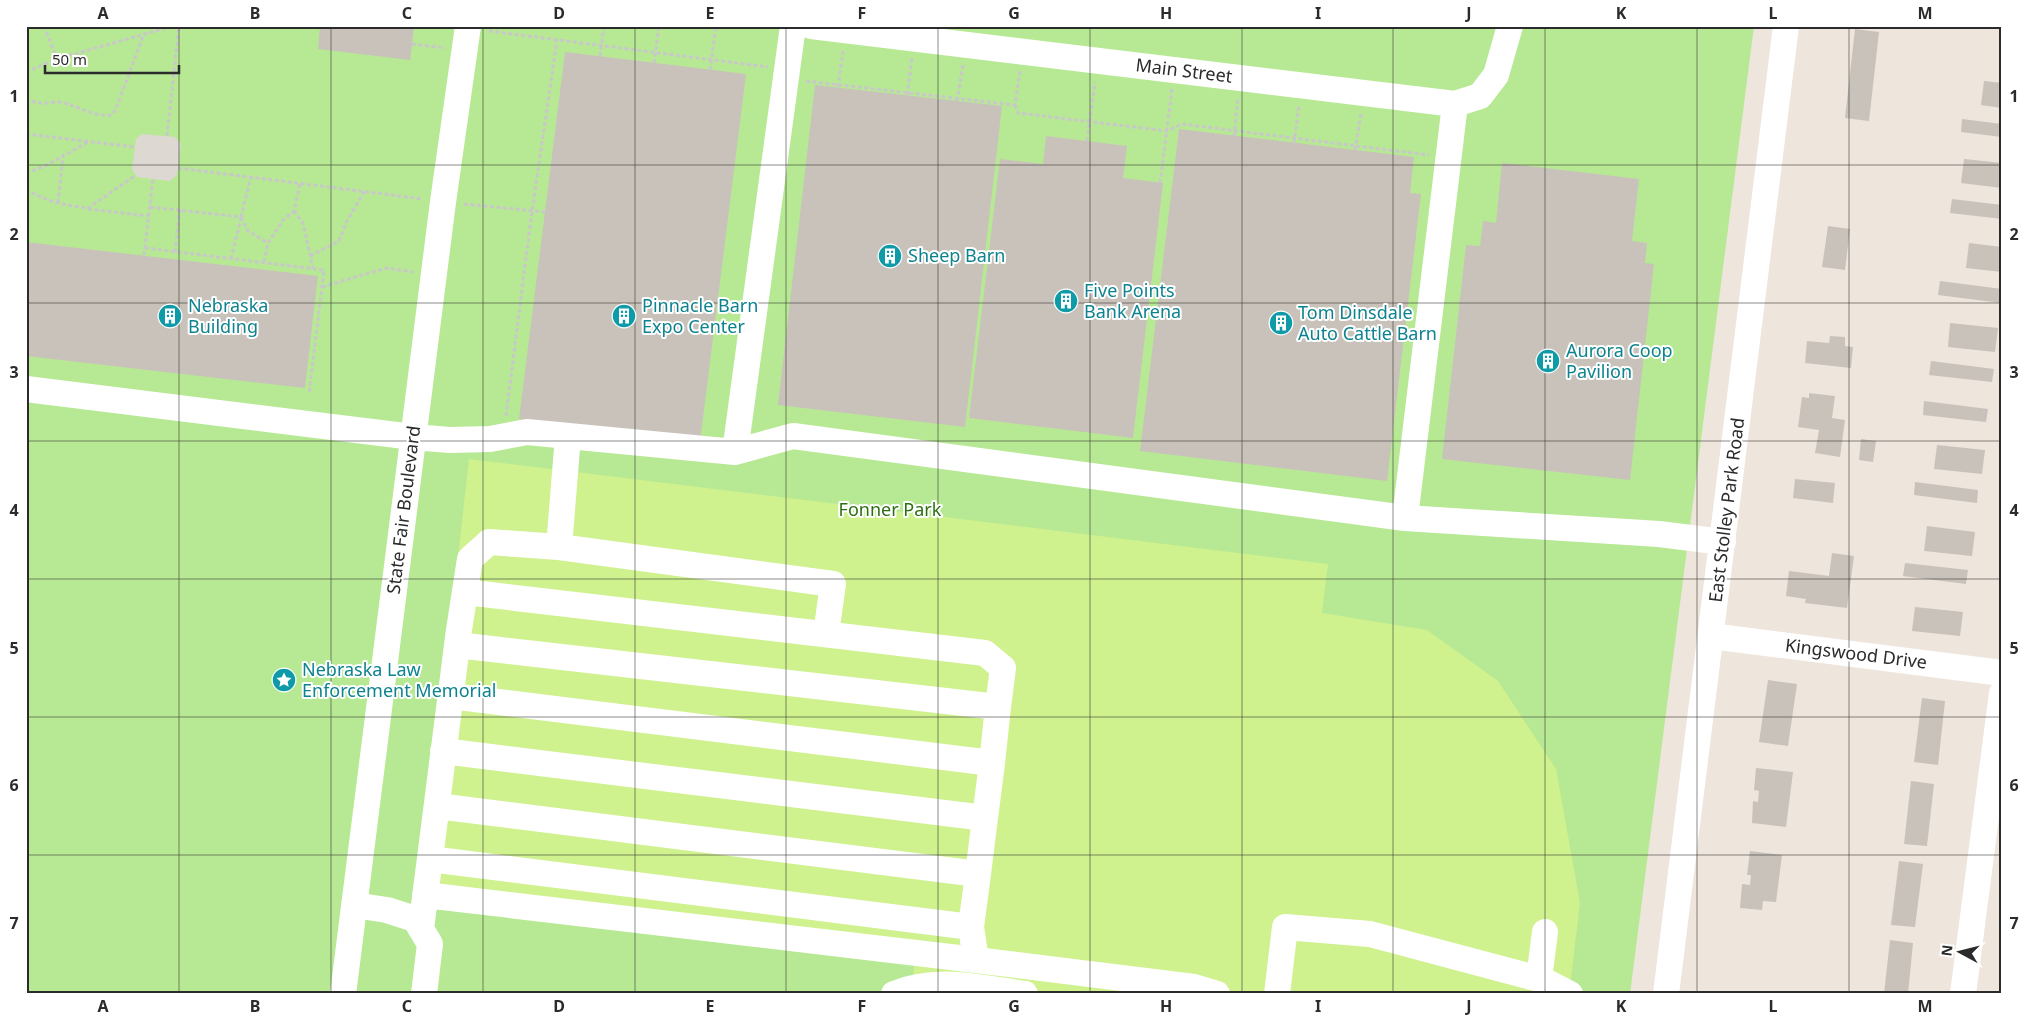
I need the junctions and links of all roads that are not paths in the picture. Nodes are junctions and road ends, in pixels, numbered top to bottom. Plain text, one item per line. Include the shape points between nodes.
1 (792, 26) edge
2 (811, 26) edge
3 (1510, 26) edge
4 (1786, 26) edge
5 (467, 35) edge
6 (952, 38) edge
7 (1455, 104) junction
8 (26, 389) edge
9 (568, 436) junction
10 (413, 437) junction
11 (735, 452) junction
12 (1405, 518) junction
13 (1723, 542) junction
14 (559, 547) junction
15 (465, 592) junction
16 (826, 634) junction
17 (1711, 636) junction
18 (457, 646) junction
19 (2002, 672) edge
20 (2002, 693) edge
21 (450, 696) junction
22 (998, 707) junction
23 (443, 752) junction
24 (992, 764) junction
25 (437, 806) junction
26 (985, 818) junction
27 (430, 859) junction
28 (978, 874) junction
29 (425, 895) junction
30 (354, 905) junction
31 (971, 927) junction
32 (421, 929) junction
33 (1545, 932) dead end
34 (976, 960) junction
35 (1539, 979) junction
36 (343, 994) edge
37 (424, 994) edge
38 (894, 994) edge
39 (1025, 994) edge
40 (1217, 994) edge
41 (1277, 994) edge
42 (1570, 994) edge
43 (1666, 994) edge
44 (1963, 994) edge

1 - 11 street
2 - 6 street, Main Street via 915,39
3 - 7 street, Main Street via 1496,75 1480,96
4 - 13 street, East Stolley Park Road
5 - 10 street, State Fair Boulevard
6 - 7 street, Main Street via 1023,52
7 - 12 street
8 - 10 street
9 - 10 street via 527,432 490,439
9 - 11 street
9 - 14 street
10 - 30 street, State Fair Boulevard
11 - 12 street via 793,436
12 - 13 street via 1659,534
13 - 17 street, East Stolley Park Road
14 - 15 street via 489,542 470,559
14 - 16 street via 833,584
15 - 16 street
15 - 18 street
16 - 22 street via 986,653 1003,668
17 - 19 street, Kingswood Drive
17 - 43 street, East Stolley Park Road
18 - 21 street
18 - 22 street
20 - 44 street
21 - 23 street
21 - 24 street
22 - 24 street
23 - 25 street
23 - 26 street
24 - 26 street
25 - 27 street
25 - 28 street
26 - 28 street
27 - 29 street
27 - 31 street
28 - 31 street
29 - 32 street
29 - 34 street
30 - 32 street via 387,910 415,919
30 - 36 street, State Fair Boulevard
31 - 34 street
32 - 37 street via 430,944
33 - 35 street
34 - 40 street via 1194,987
35 - 41 street via 1370,934 1285,927
35 - 42 street
38 - 39 street via 927,984

